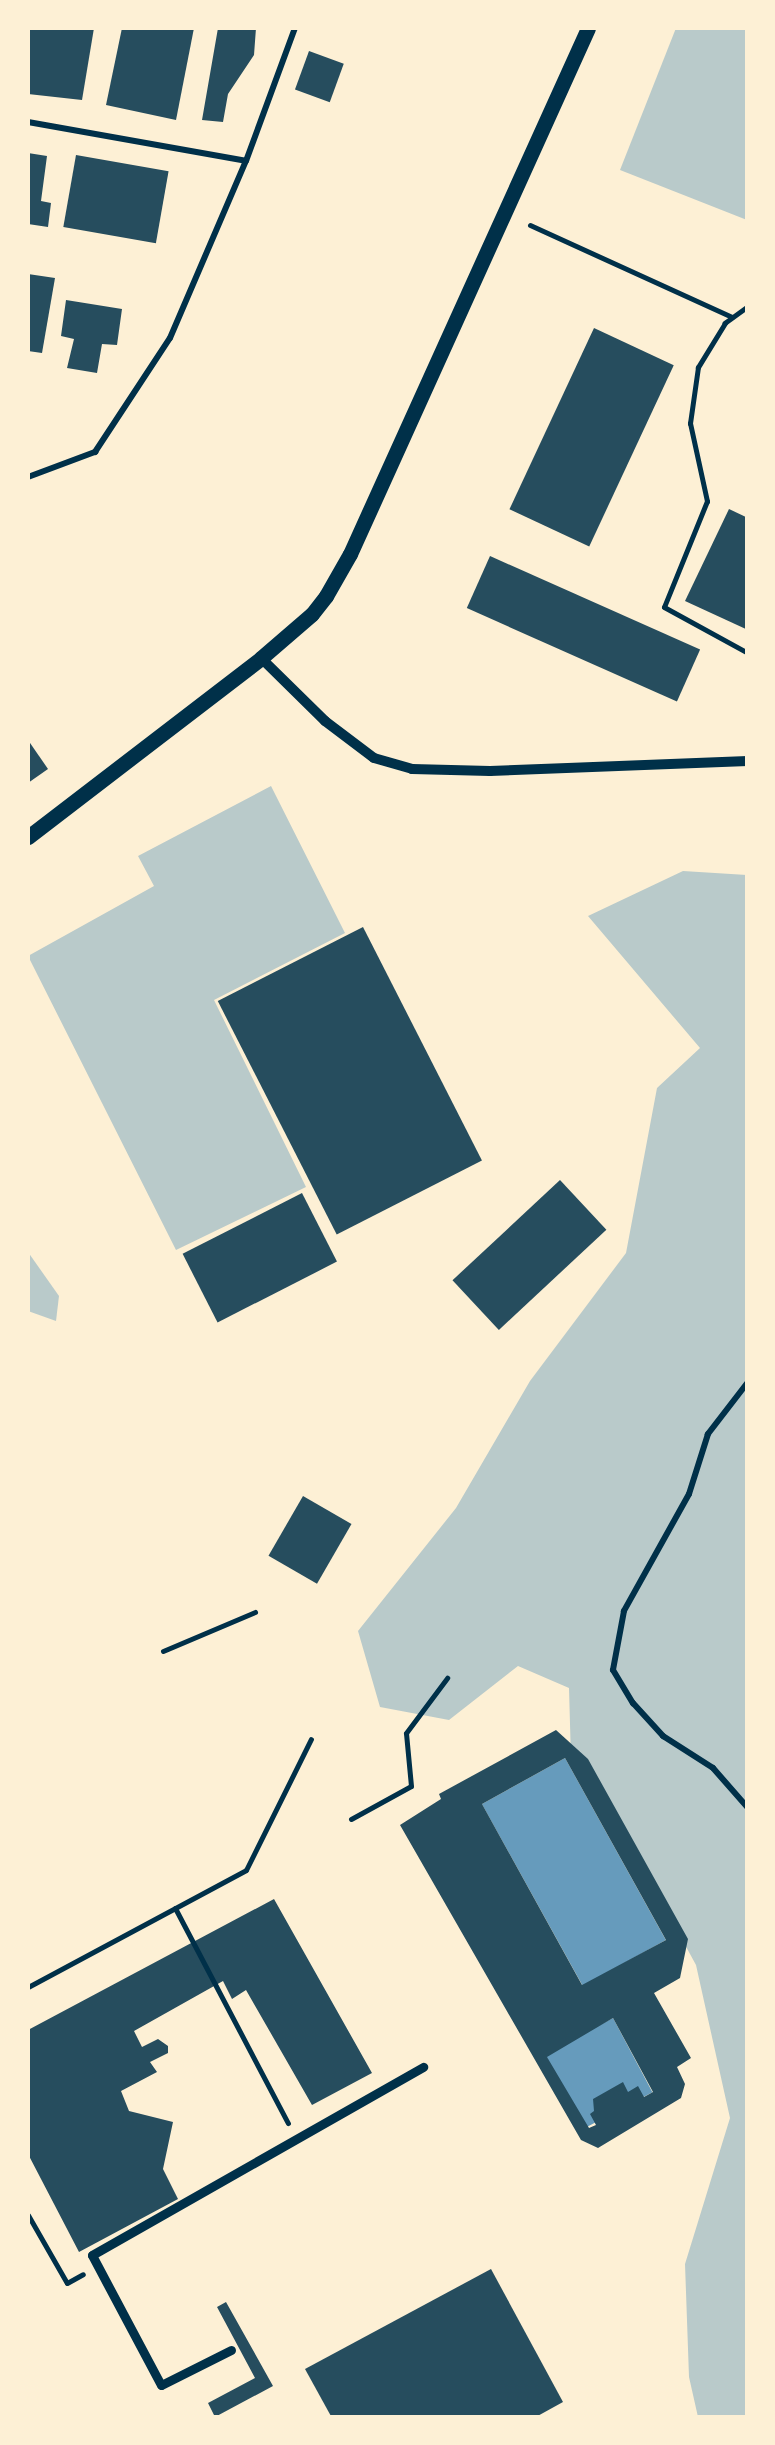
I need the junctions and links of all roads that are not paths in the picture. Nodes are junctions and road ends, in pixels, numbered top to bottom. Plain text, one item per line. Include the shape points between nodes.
1 (295, 28) edge
2 (588, 28) edge
3 (28, 122) edge
4 (246, 161) junction
5 (28, 476) edge
6 (260, 658) junction
7 (748, 762) edge
8 (28, 837) edge
9 (748, 1382) edge
10 (748, 1808) edge
11 (423, 2067) dead end
12 (232, 2350) dead end

1 - 4 lane
2 - 6 street via 350,554 312,614
3 - 4 lane
4 - 5 lane via 170,338 95,452
6 - 7 street via 324,721 374,758 412,769
6 - 8 street
9 - 10 lane via 708,1434 689,1494 624,1611 613,1670 632,1704 663,1736 713,1768
11 - 12 street via 92,2254 161,2386

